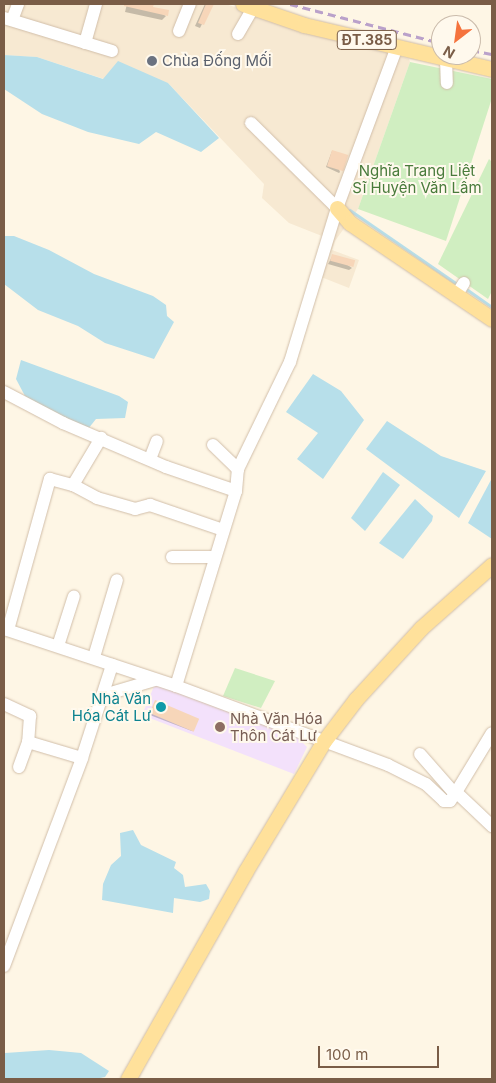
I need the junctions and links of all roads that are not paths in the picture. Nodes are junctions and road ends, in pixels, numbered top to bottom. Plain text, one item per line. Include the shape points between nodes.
1 (18, 4) edge
2 (96, 4) edge
3 (190, 4) edge
4 (248, 6) edge
5 (8, 19) edge
6 (179, 31) dead end
7 (238, 34) dead end
8 (85, 43) junction
9 (397, 47) junction
10 (112, 51) dead end
11 (431, 55) edge
12 (446, 65) edge
13 (474, 65) edge
14 (492, 69) edge
15 (447, 83) dead end
16 (251, 123) dead end
17 (337, 208) junction
18 (350, 223) junction
19 (331, 227) junction
20 (492, 319) edge
21 (4, 392) edge
22 (101, 438) junction
23 (157, 441) dead end
24 (213, 445) dead end
25 (150, 459) junction
26 (238, 469) junction
27 (73, 485) junction
28 (236, 490) junction
29 (223, 530) junction
30 (172, 557) dead end
31 (214, 557) junction
32 (492, 565) edge
33 (117, 580) dead end
34 (74, 596) dead end
35 (6, 630) edge
36 (58, 646) junction
37 (94, 657) junction
38 (112, 665) junction
39 (155, 680) junction
40 (176, 686) junction
41 (104, 695) junction
42 (4, 704) edge
43 (492, 733) edge
44 (324, 741) junction
45 (28, 742) junction
46 (420, 754) dead end
47 (82, 758) junction
48 (19, 767) dead end
49 (455, 793) junction
50 (492, 826) edge
51 (4, 966) edge
52 (128, 1079) edge

1 - 5 street
2 - 8 street
3 - 6 street
4 - 7 street
4 - 9 main road, ĐT.385 via 304,25
5 - 8 street
8 - 10 street
9 - 11 main road, ĐT.385
9 - 17 street
12 - 15 street
13 - 14 main road, ĐT.385
16 - 17 street
17 - 18 main road
17 - 19 street
18 - 19 street
18 - 20 main road via 461,288
19 - 26 street via 290,362
21 - 22 street via 63,423
22 - 25 street
22 - 27 street
23 - 25 street
24 - 26 street
25 - 28 street
26 - 28 street
27 - 29 street via 96,498 135,509 150,505
27 - 35 street via 50,479
28 - 29 street
29 - 31 street
30 - 31 street
31 - 40 street
32 - 44 main road via 421,628 356,699
33 - 37 street
34 - 36 street
35 - 36 street
36 - 37 street
37 - 38 street
38 - 39 street
38 - 41 street
39 - 40 street
39 - 41 street
40 - 44 street via 221,706
41 - 47 street
42 - 45 street via 30,716
43 - 49 street
44 - 49 street via 401,771 426,784 444,801 450,801
44 - 52 main road via 245,872
45 - 47 street
45 - 48 street
46 - 49 street
47 - 51 street
49 - 50 street

